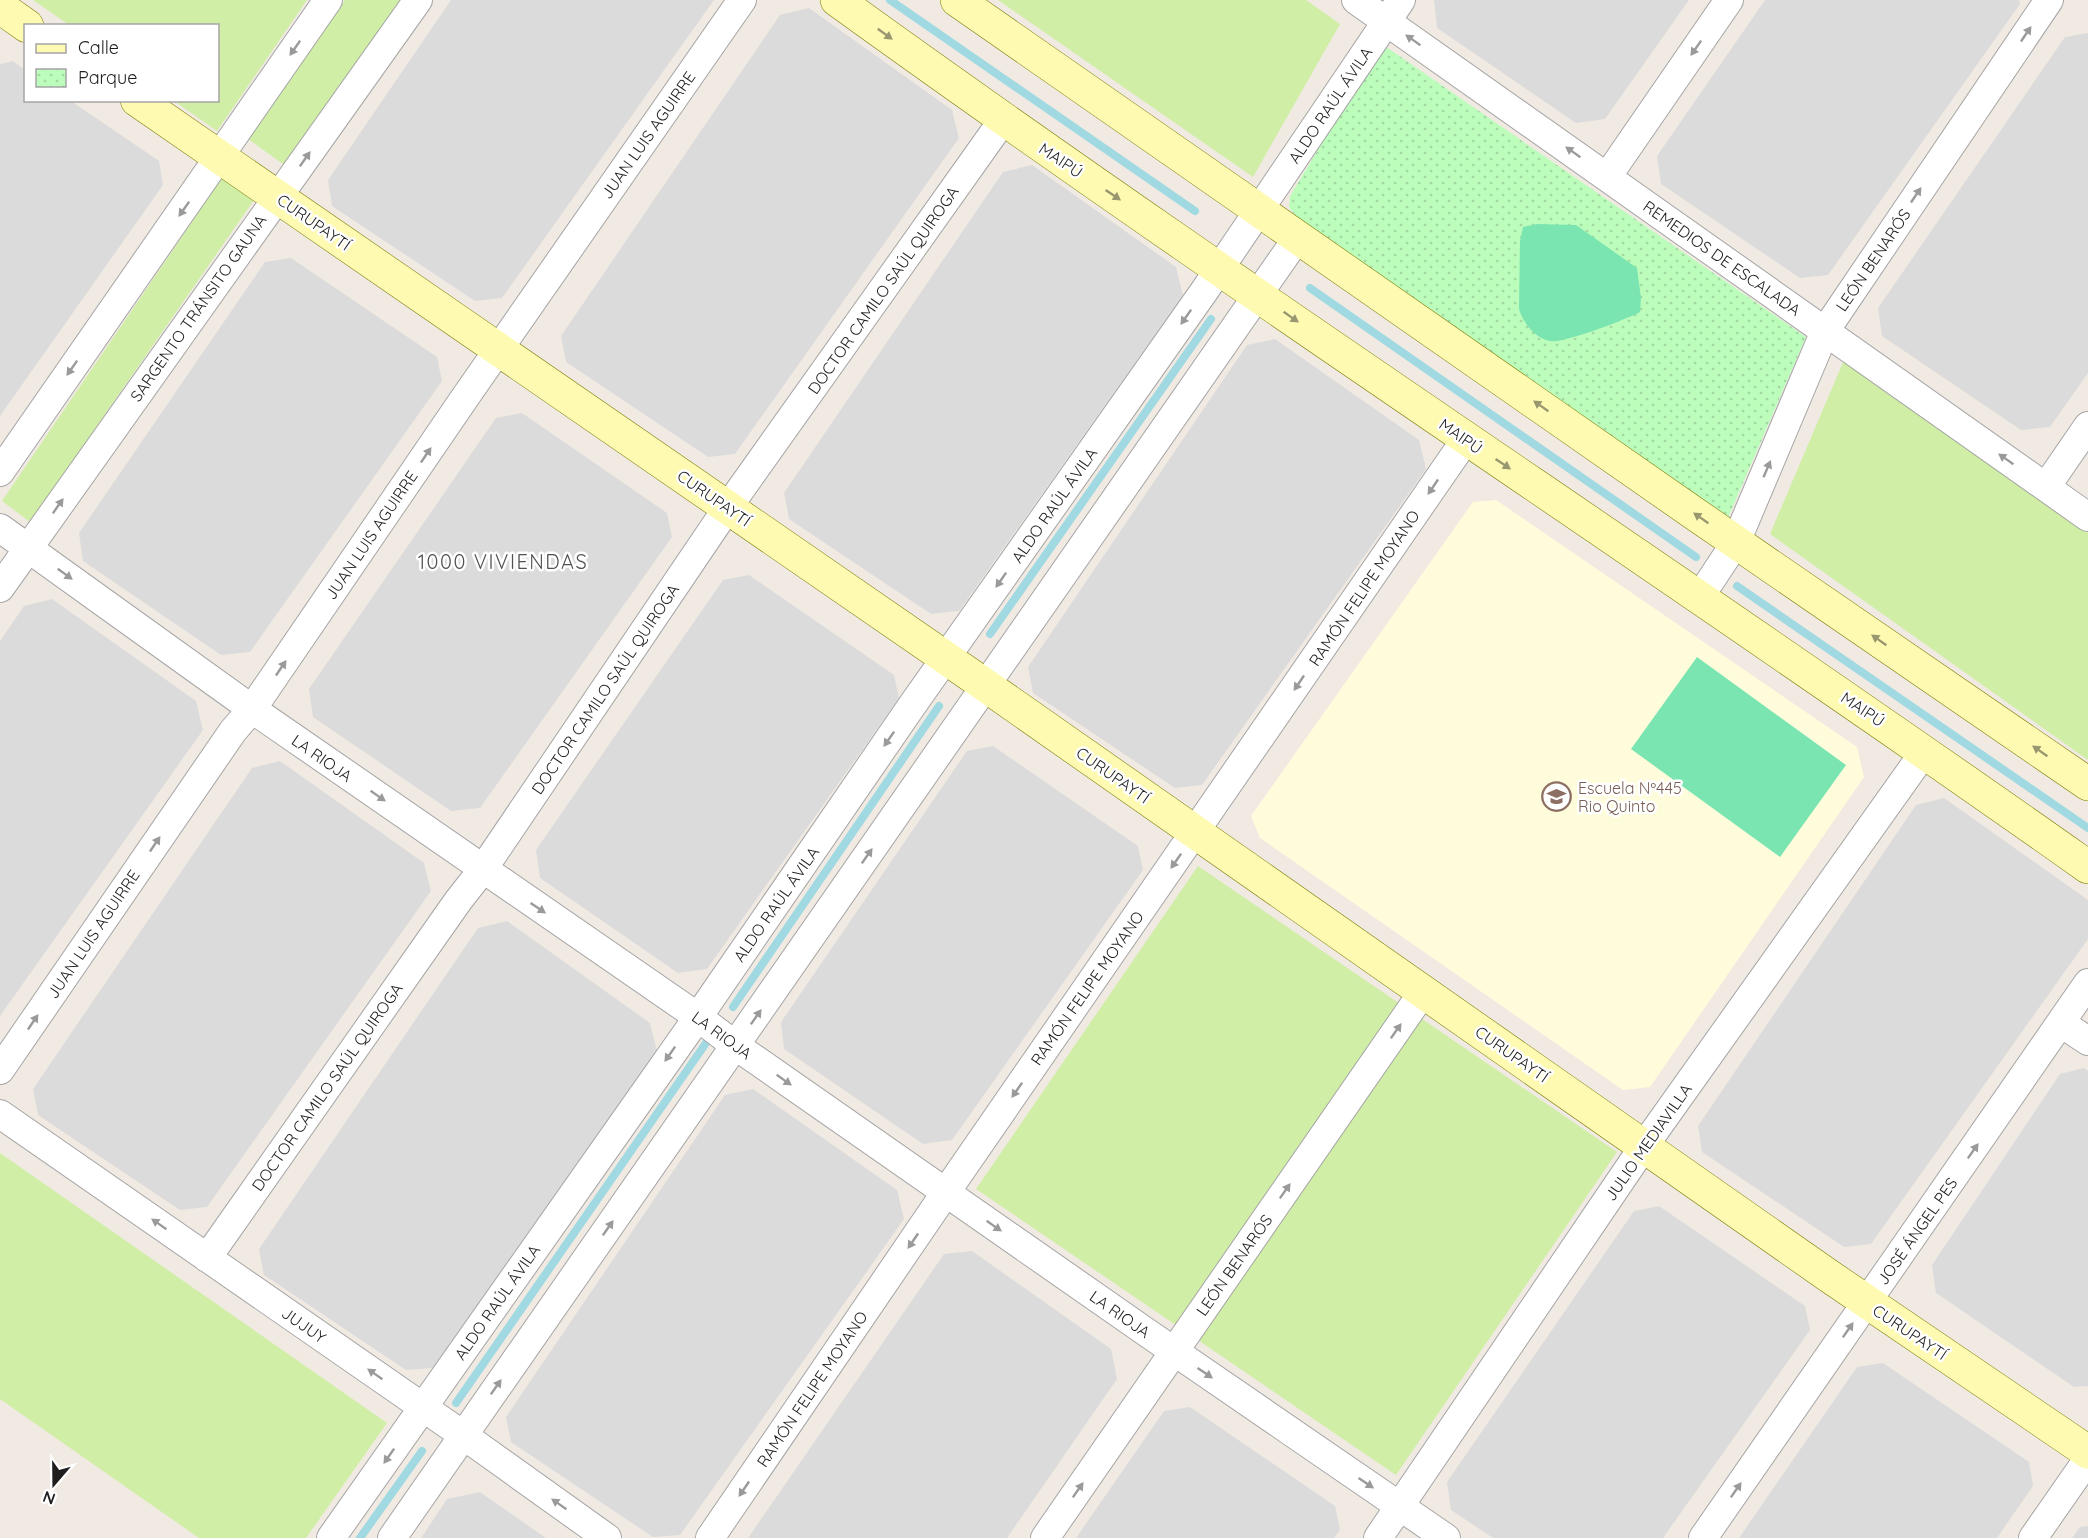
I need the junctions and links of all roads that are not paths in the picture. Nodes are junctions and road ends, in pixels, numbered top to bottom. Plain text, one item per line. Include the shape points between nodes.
1 (328, 0) edge
2 (417, 0) edge
3 (742, 0) edge
4 (837, 0) edge
5 (957, 0) edge
6 (1356, 0) edge
7 (1729, 0) edge
8 (2049, 0) edge
9 (1394, 10) edge
10 (140, 102) edge
11 (1003, 120) junction
12 (219, 157) junction
13 (1607, 177) junction
14 (278, 196) junction
15 (1259, 210) junction
16 (1298, 237) junction
17 (1220, 269) junction
18 (1259, 295) junction
19 (1825, 331) junction
20 (498, 349) junction
21 (2088, 426) edge
22 (1466, 439) junction
23 (0, 472) edge
24 (2046, 487) junction
25 (728, 507) junction
26 (2088, 517) edge
27 (0, 528) edge
28 (1736, 542) junction
29 (28, 548) junction
30 (0, 588) edge
31 (1698, 598) junction
32 (946, 658) junction
33 (986, 685) junction
34 (252, 709) junction
35 (1924, 752) junction
36 (2088, 784) edge
37 (1195, 834) junction
38 (2088, 867) edge
39 (483, 869) junction
40 (2088, 983) edge
41 (1423, 992) junction
42 (698, 1017) junction
43 (2061, 1023) junction
44 (2088, 1041) edge
45 (736, 1046) junction
46 (0, 1070) edge
47 (0, 1114) edge
48 (1644, 1146) junction
49 (946, 1192) junction
50 (207, 1258) junction
51 (1868, 1302) junction
52 (1174, 1352) junction
53 (422, 1408) junction
54 (463, 1435) junction
55 (2088, 1452) edge
56 (2088, 1459) edge
57 (1400, 1506) junction
58 (331, 1538) edge
59 (392, 1538) edge
60 (607, 1538) edge
61 (710, 1538) edge
62 (1045, 1538) edge
63 (1378, 1538) edge
64 (1446, 1538) edge
65 (1703, 1538) edge
66 (2033, 1538) edge

1 -> 12 street
14 -> 2 street, SARGENTO TRÁNSITO GAUNA
3 - 20 street, JUAN LUIS AGUIRRE
4 -> 11 street, MAIPÚ
5 - 15 street
6 - 9 street, REMEDIOS DE ESCALADA
7 -> 13 street
19 -> 8 street, LEÓN BENARÓS
13 -> 9 street, REMEDIOS DE ESCALADA
9 - 15 street, ALDO RAÚL ÁVILA
10 - 12 street, CURUPAYTÍ
11 -> 17 street, MAIPÚ
11 - 25 street, DOCTOR CAMILO SAÚL QUIROGA
12 - 14 street, CURUPAYTÍ
12 -> 23 street
13 - 19 street, REMEDIOS DE ESCALADA
14 - 20 street, CURUPAYTÍ
29 -> 14 street, SARGENTO TRÁNSITO GAUNA
15 - 16 street
15 - 17 street, ALDO RAÚL ÁVILA
16 - 18 street
28 -> 16 street
17 - 18 street, MAIPÚ
17 -> 32 street, ALDO RAÚL ÁVILA
18 -> 22 street, MAIPÚ
18 - 33 street
24 -> 19 street, REMEDIOS DE ESCALADA
28 -> 19 street, LEÓN BENARÓS
20 - 25 street, CURUPAYTÍ
34 -> 20 street, JUAN LUIS AGUIRRE
21 - 24 street
22 -> 31 street, MAIPÚ
22 -> 37 street, RAMÓN FELIPE MOYANO
24 - 26 street, REMEDIOS DE ESCALADA
25 - 32 street, CURUPAYTÍ
25 - 39 street, DOCTOR CAMILO SAÚL QUIROGA
27 - 29 street, LA RIOJA
28 - 31 street, LEÓN BENARÓS
36 -> 28 street
29 - 30 street, SARGENTO TRÁNSITO GAUNA
29 -> 34 street, LA RIOJA
31 - 35 street, MAIPÚ
32 - 33 street, CURUPAYTÍ
32 -> 42 street, ALDO RAÚL ÁVILA
33 - 37 street, CURUPAYTÍ
45 -> 33 street
34 -> 39 street, LA RIOJA
46 -> 34 street, JUAN LUIS AGUIRRE
35 - 38 street, MAIPÚ
35 - 48 street, JULIO MEDIAVILLA
37 - 41 street, CURUPAYTÍ
37 -> 49 street, RAMÓN FELIPE MOYANO
39 -> 42 street, LA RIOJA
39 - 50 street, DOCTOR CAMILO SAÚL QUIROGA
40 - 43 street, JOSÉ ÁNGEL PES
41 - 48 street, CURUPAYTÍ
52 -> 41 street, LEÓN BENARÓS
42 - 45 street, LA RIOJA
42 -> 53 street, ALDO RAÚL ÁVILA
43 - 44 street
51 -> 43 street, JOSÉ ÁNGEL PES
45 -> 49 street, LA RIOJA
54 -> 45 street
50 -> 47 street, JUJUY
48 - 51 street, CURUPAYTÍ
48 - 57 street, JULIO MEDIAVILLA
49 -> 52 street, LA RIOJA
49 -> 61 street, RAMÓN FELIPE MOYANO
53 -> 50 street, JUJUY
51 - 55 street, CURUPAYTÍ
65 -> 51 street, JOSÉ ÁNGEL PES
52 -> 57 street, LA RIOJA
62 -> 52 street, LEÓN BENARÓS
53 - 54 street, JUJUY
53 -> 58 street, ALDO RAÚL ÁVILA
54 - 59 street
60 -> 54 street, JUJUY
56 - 66 street
57 - 63 street, JULIO MEDIAVILLA
57 - 64 street, LA RIOJA

